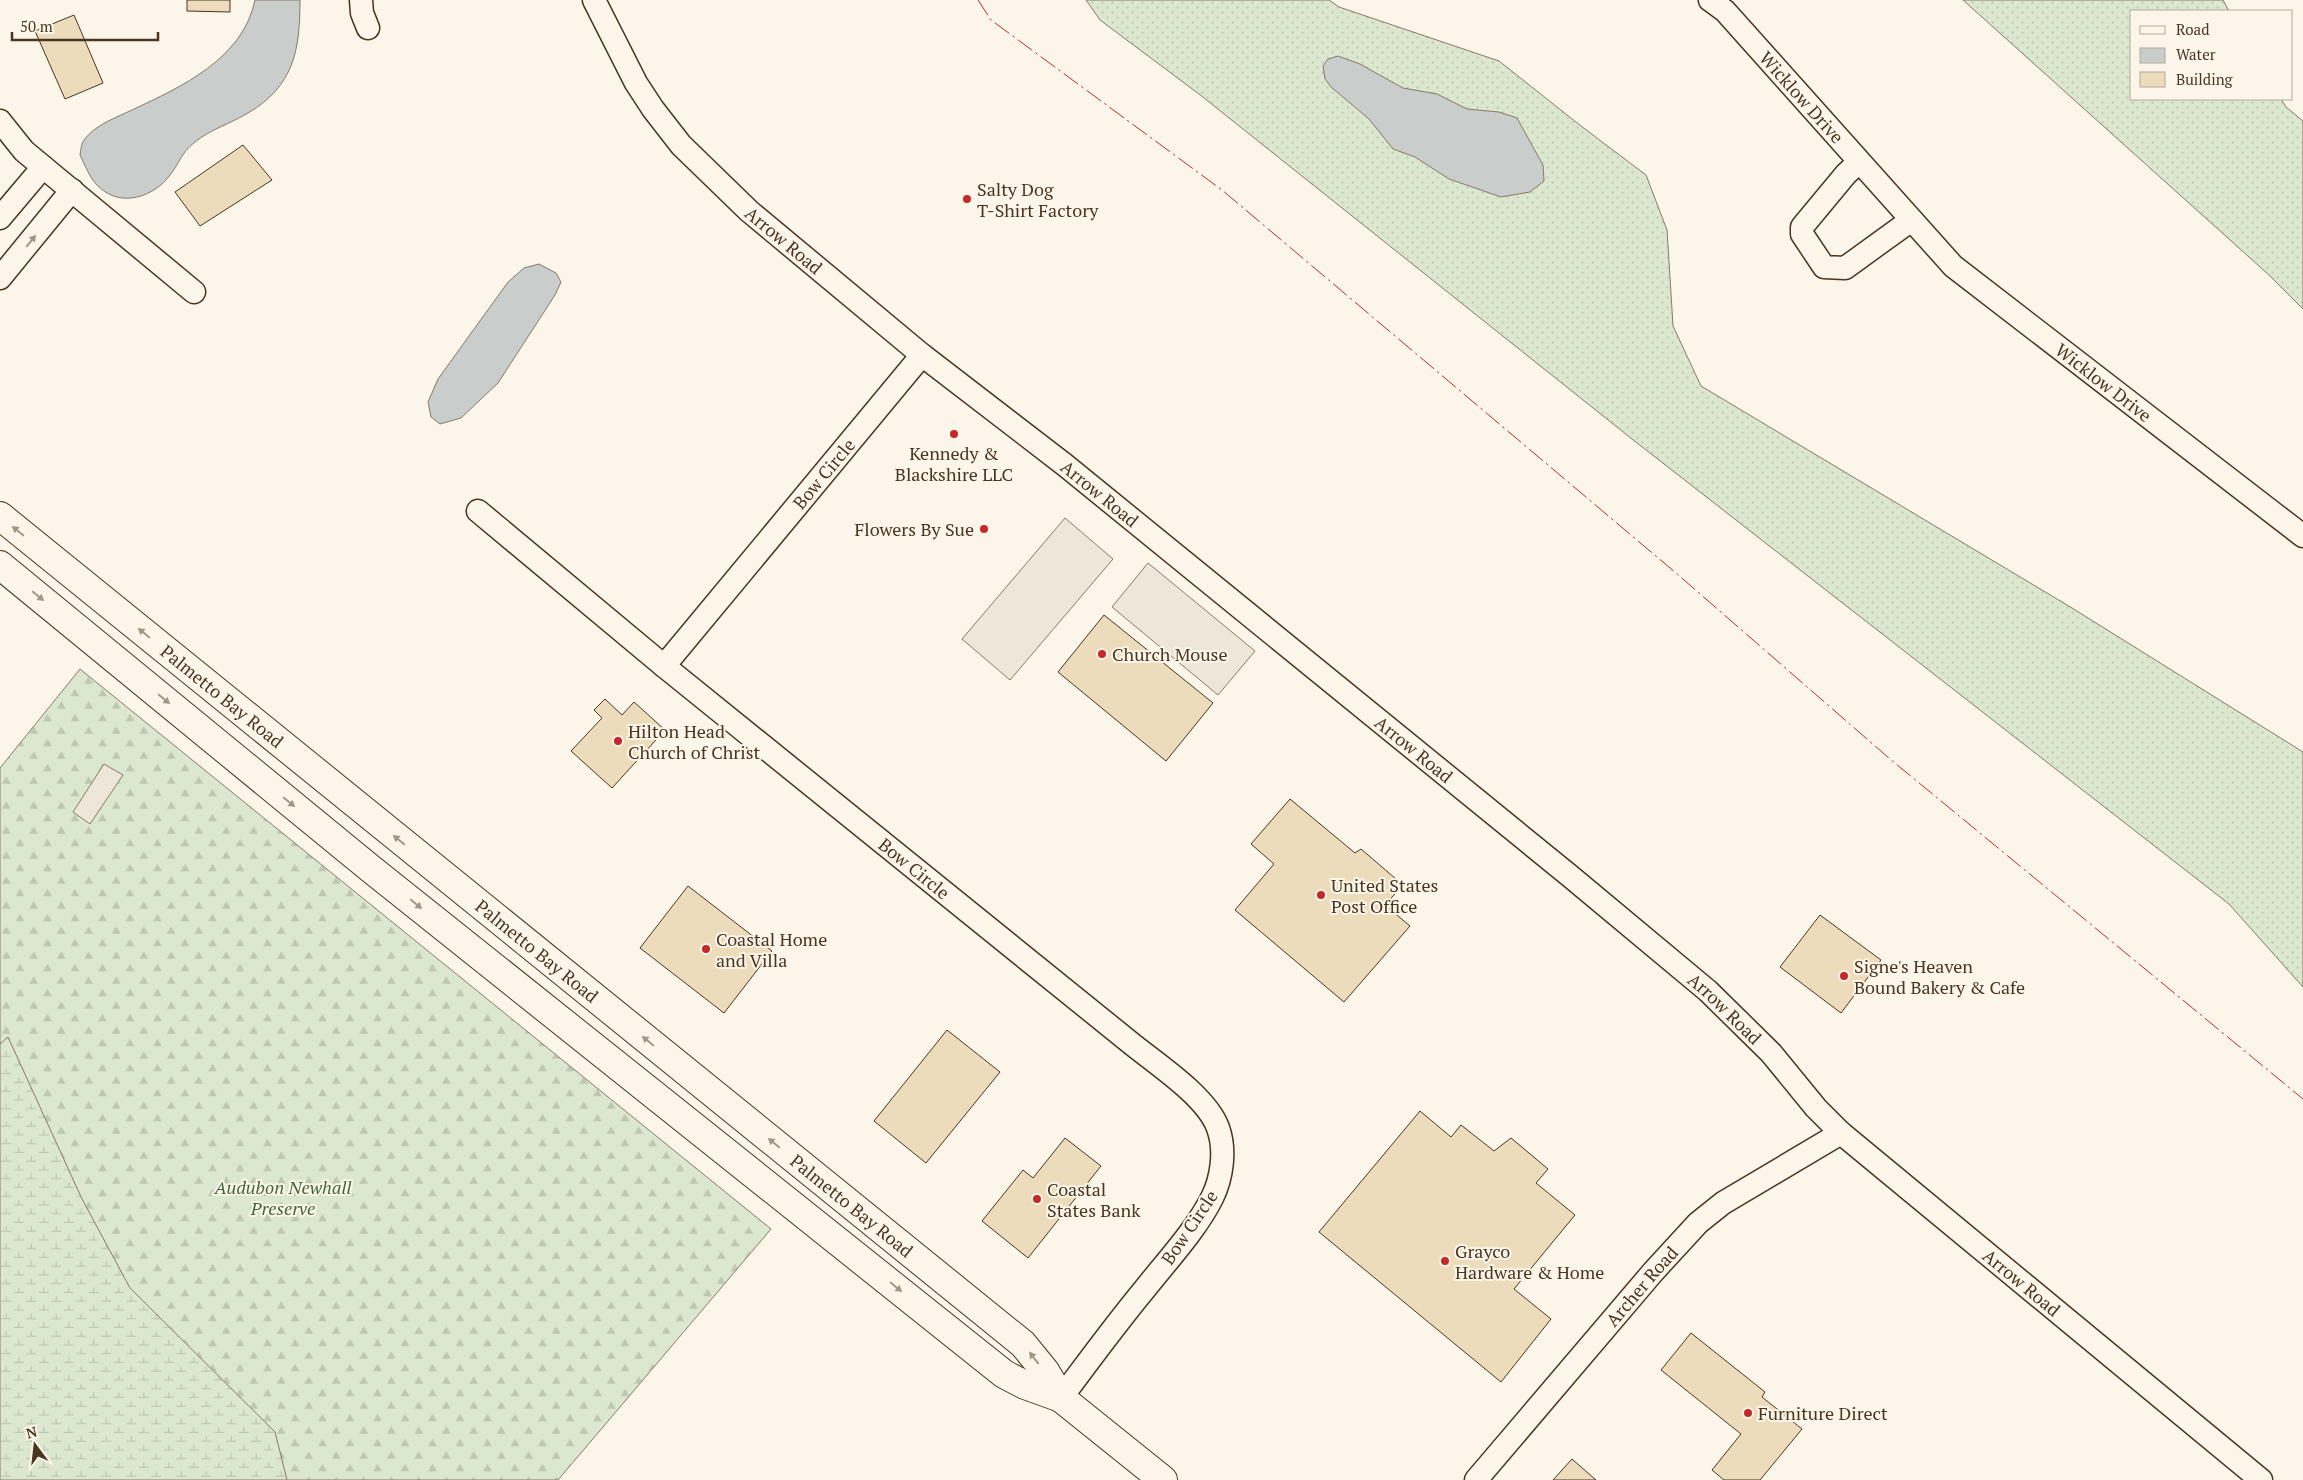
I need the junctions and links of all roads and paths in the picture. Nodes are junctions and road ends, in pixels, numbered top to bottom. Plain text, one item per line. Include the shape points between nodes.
1 (361, 0) edge
2 (594, 0) edge
3 (1710, 0) edge
4 (368, 28) dead end
5 (0, 121) edge
6 (1859, 162) junction
7 (43, 167) junction
8 (72, 190) junction
9 (0, 218) edge
10 (1910, 221) junction
11 (0, 278) edge
12 (194, 292) dead end
13 (922, 355) junction
14 (478, 511) dead end
15 (0, 516) edge
16 (2303, 536) edge
17 (0, 565) edge
18 (664, 666) junction
19 (1841, 1133) junction
20 (1061, 1398) junction
21 (1163, 1480) edge
22 (1476, 1480) edge
23 (2261, 1480) edge

1 - 4 street
2 - 13 street, Arrow Road via 636,83 675,138 749,212
3 - 6 street, Wicklow Drive via 1725,11
5 - 7 street via 24,151
6 - 10 street, Wicklow Drive
6 - 10 street via 1802,227 1802,234 1824,267 1845,268
7 - 8 street
7 - 9 street
11 -> 8 street
8 - 12 street
10 - 16 street, Wicklow Drive via 1953,266
13 - 18 street, Bow Circle
13 - 19 street, Arrow Road via 1065,465 1708,991 1771,1052 1816,1108
14 - 18 street
20 -> 15 highway, Palmetto Bay Road via 1023,1344
17 -> 20 highway, Palmetto Bay Road via 371,869 1004,1374 1025,1386
18 - 20 street, Bow Circle via 1134,1046 1202,1103 1212,1117 1218,1129 1222,1156 1221,1172 1212,1199 1169,1260
19 - 22 street, Archer Road via 1723,1203 1698,1223
19 - 23 street, Arrow Road
20 - 21 highway, Palmetto Bay Road

